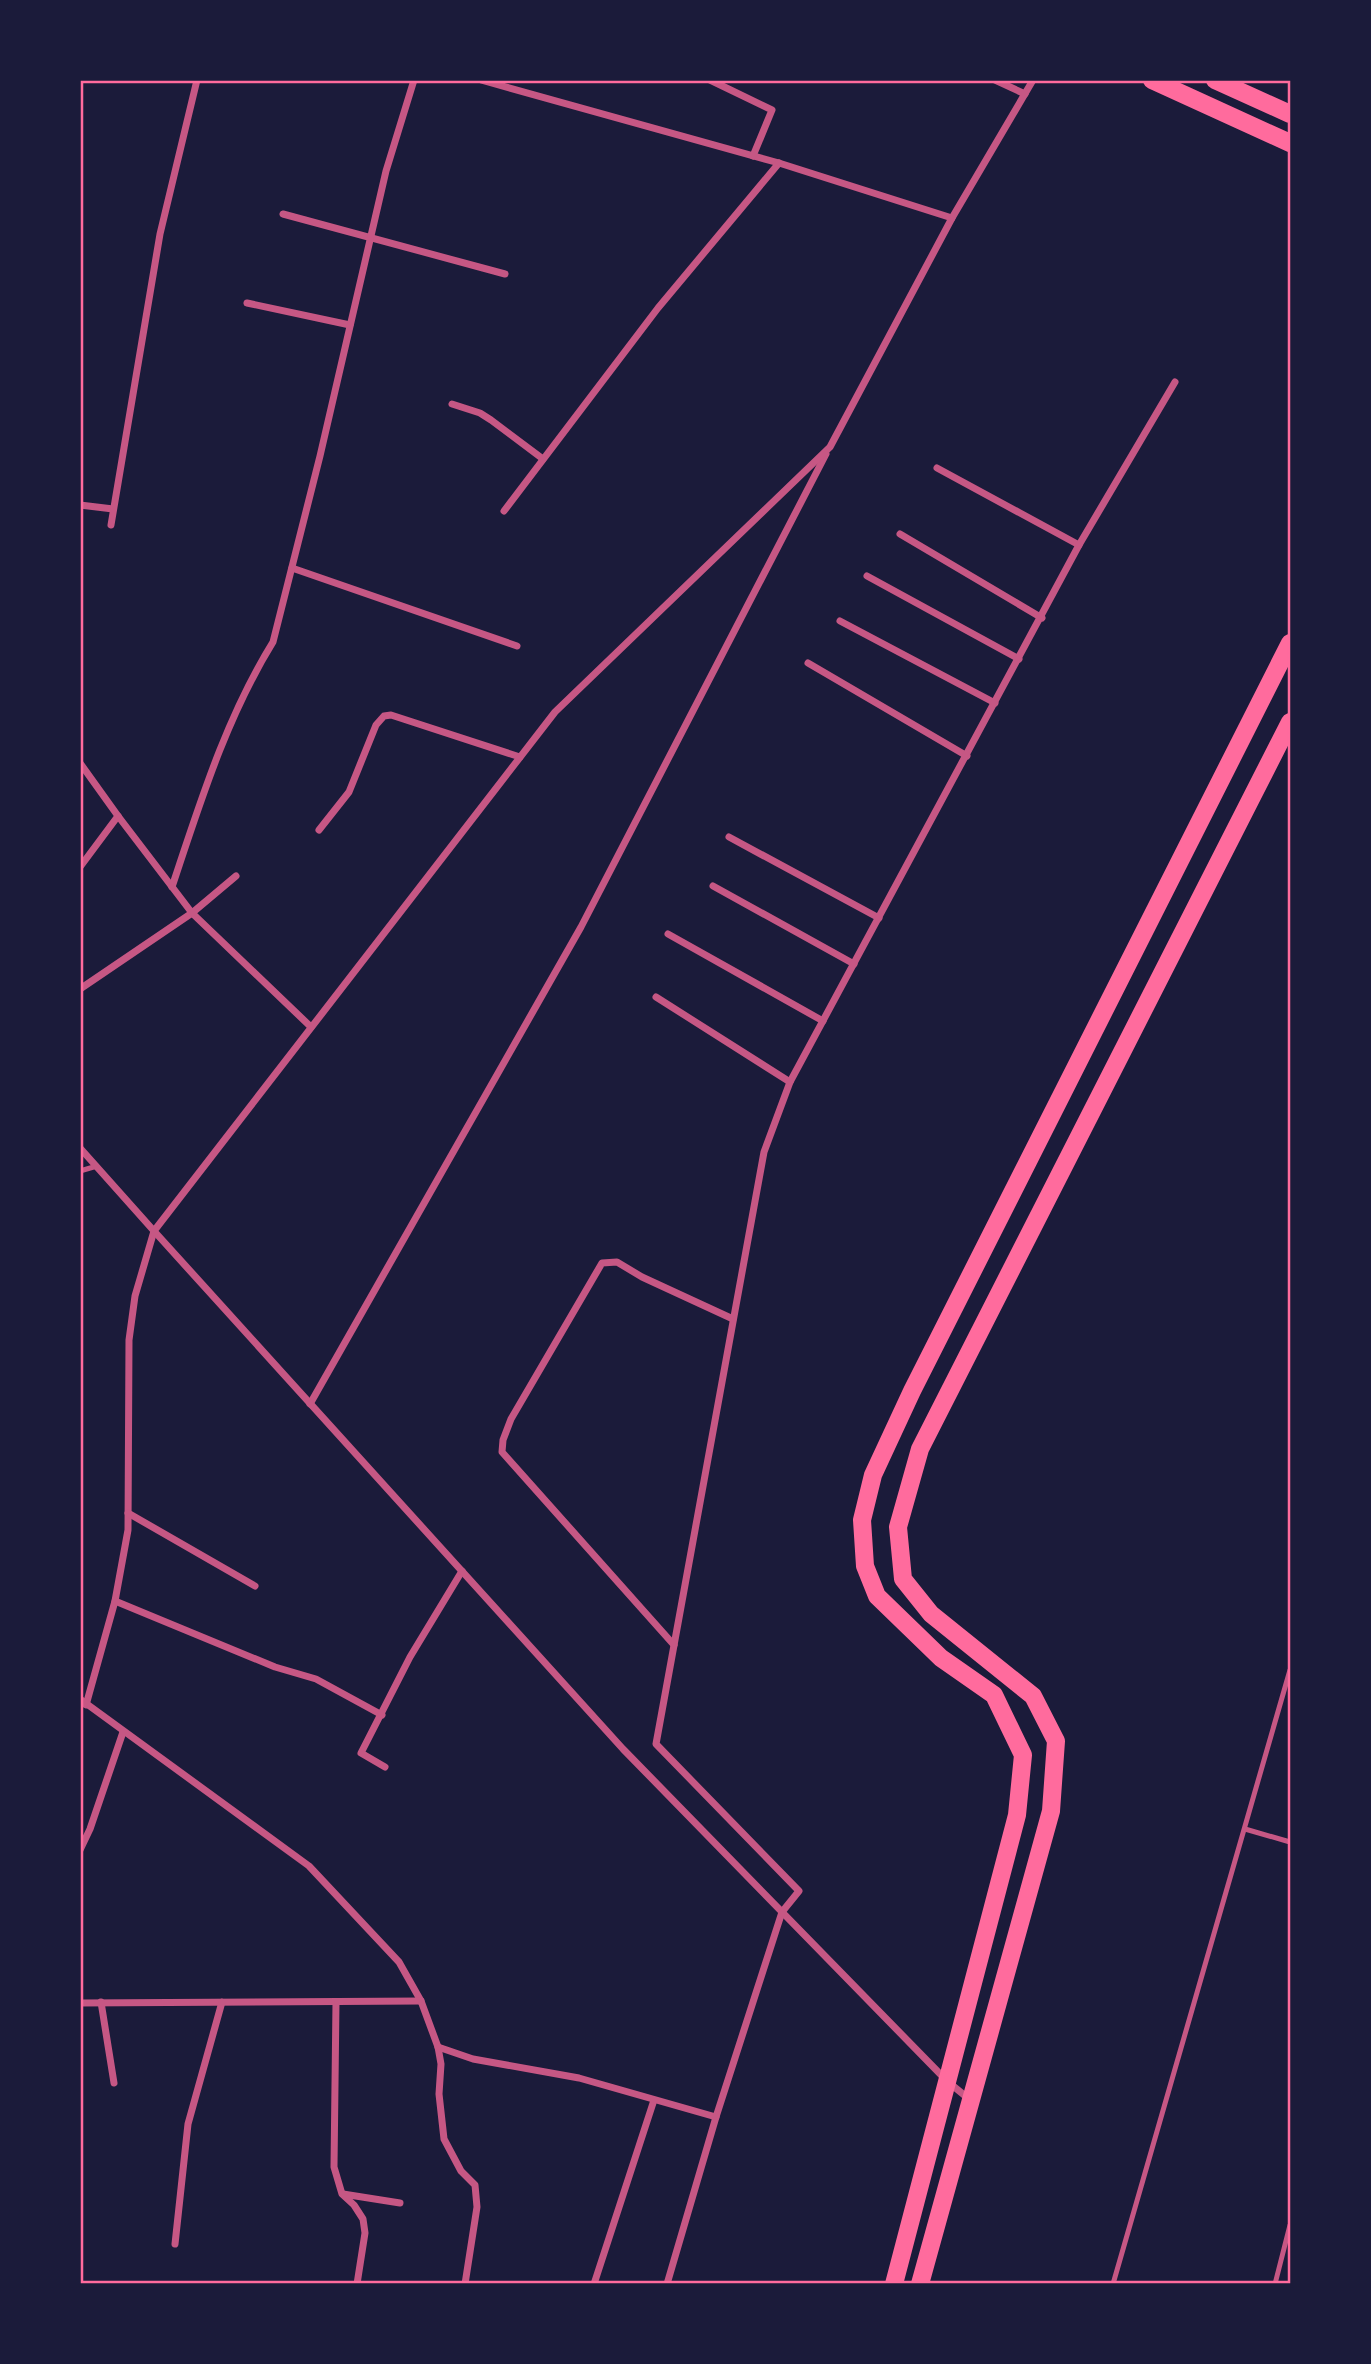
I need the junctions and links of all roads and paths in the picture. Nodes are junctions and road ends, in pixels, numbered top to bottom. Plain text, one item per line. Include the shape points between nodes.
1 (197, 80) edge
2 (414, 80) edge
3 (481, 80) edge
4 (710, 80) edge
5 (995, 80) edge
6 (1033, 80) edge
7 (1152, 80) edge
8 (1215, 80) edge
9 (1025, 94) junction
10 (1290, 114) edge
11 (1290, 143) edge
12 (753, 156) junction
13 (779, 163) junction
14 (283, 214) dead end
15 (952, 218) junction
16 (370, 238) junction
17 (505, 274) dead end
18 (247, 303) dead end
19 (350, 325) junction
20 (1175, 382) dead end
21 (452, 404) dead end
22 (830, 447) junction
23 (543, 460) junction
24 (937, 468) dead end
25 (80, 505) edge
26 (113, 509) junction
27 (504, 511) dead end
28 (111, 525) dead end
29 (900, 534) dead end
30 (1079, 545) junction
31 (292, 568) junction
32 (867, 576) dead end
33 (1042, 618) junction
34 (840, 621) dead end
35 (1290, 643) edge
36 (517, 646) dead end
37 (1020, 659) junction
38 (808, 663) dead end
39 (995, 703) junction
40 (1290, 722) edge
41 (967, 755) junction
42 (520, 757) junction
43 (80, 763) edge
44 (118, 816) junction
45 (319, 830) dead end
46 (729, 837) dead end
47 (80, 867) edge
48 (236, 876) dead end
49 (713, 886) dead end
50 (172, 887) junction
51 (192, 913) junction
52 (879, 918) junction
53 (668, 934) dead end
54 (855, 964) junction
55 (80, 989) edge
56 (656, 998) dead end
57 (823, 1021) junction
58 (311, 1027) junction
59 (790, 1082) junction
60 (80, 1148) edge
61 (97, 1166) junction
62 (80, 1171) edge
63 (154, 1231) junction
64 (733, 1320) junction
65 (310, 1404) junction
66 (128, 1513) junction
67 (461, 1571) junction
68 (256, 1586) dead end
69 (115, 1601) junction
70 (674, 1645) junction
71 (1290, 1671) edge
72 (83, 1702) edge
73 (382, 1715) junction
74 (122, 1732) junction
75 (385, 1767) dead end
76 (1245, 1829) junction
77 (1290, 1842) edge
78 (80, 1850) edge
79 (782, 1912) junction
80 (421, 2001) junction
81 (222, 2002) junction
82 (336, 2002) junction
83 (80, 2003) edge
84 (101, 2003) junction
85 (438, 2047) junction
86 (947, 2081) junction
87 (114, 2082) dead end
88 (654, 2100) junction
89 (971, 2101) junction
90 (716, 2117) junction
91 (342, 2194) junction
92 (400, 2203) dead end
93 (1290, 2225) edge
94 (175, 2244) dead end
95 (357, 2284) edge
96 (465, 2284) edge
97 (594, 2284) edge
98 (667, 2284) edge
99 (894, 2284) edge
100 (920, 2284) edge
101 (1113, 2284) edge
102 (1275, 2284) edge

1 - 26 street via 160,234
2 - 16 street
3 - 12 street
4 - 12 street via 772,110
5 - 9 street
6 - 9 street
7 - 11 main road
8 - 10 main road
9 - 15 street
12 - 13 street
13 - 15 street
13 - 23 street via 658,308
14 - 16 street
15 - 22 street
16 - 17 street
16 - 19 street
18 - 19 street
19 - 31 street
20 - 30 street
21 - 23 street via 491,420
22 - 42 street via 555,712
22 - 65 street via 581,927
23 - 27 street
24 - 30 street
25 - 26 street
26 - 28 street
29 - 33 street
30 - 33 street
31 - 36 street
31 - 50 street via 273,642 215,756
32 - 37 street
33 - 37 street
34 - 39 street
35 - 86 main road via 912,1391 873,1475 862,1520 865,1566 877,1596 941,1658 994,1695 1023,1755 1017,1815
37 - 39 street
38 - 41 street
39 - 41 street
40 - 89 main road via 920,1449 898,1527 903,1579 931,1614 1033,1696 1056,1741 1051,1811
41 - 52 street
42 - 45 street via 384,716 376,725 349,792
42 - 58 street
43 - 44 street
44 - 47 street
44 - 50 street
46 - 52 street
48 - 51 street
49 - 54 street
50 - 51 street
51 - 55 street
51 - 58 street
52 - 54 street
53 - 57 street
54 - 57 street
56 - 59 street
57 - 59 street
58 - 63 street
59 - 64 street via 764,1152
60 - 61 street
61 - 62 lane
61 - 63 street
63 - 65 street
63 - 66 street via 135,1296 129,1340
64 - 70 street
64 - 70 street via 617,1262 602,1263 503,1440 502,1452
65 - 67 street
66 - 68 street
66 - 69 street
67 - 73 street
67 - 79 street via 623,1749
69 - 72 street
69 - 73 street via 275,1667 316,1679
70 - 79 street via 656,1744 799,1891
71 - 76 lane
72 - 74 street
73 - 75 street via 361,1753
74 - 78 street
74 - 80 street via 309,1866 399,1962
76 - 77 lane
76 - 101 lane
79 - 86 street
79 - 90 street
80 - 82 street
80 - 85 street
81 - 82 street
81 - 84 street
81 - 94 street via 188,2124
82 - 91 street via 334,2167
83 - 84 street
84 - 87 street
85 - 88 street
85 - 96 street via 444,2139 461,2171 475,2185 477,2207
86 - 89 street
86 - 99 main road
88 - 90 street
88 - 97 street
89 - 100 main road
90 - 98 street
91 - 92 street
91 - 95 street via 363,2218
93 - 102 lane

